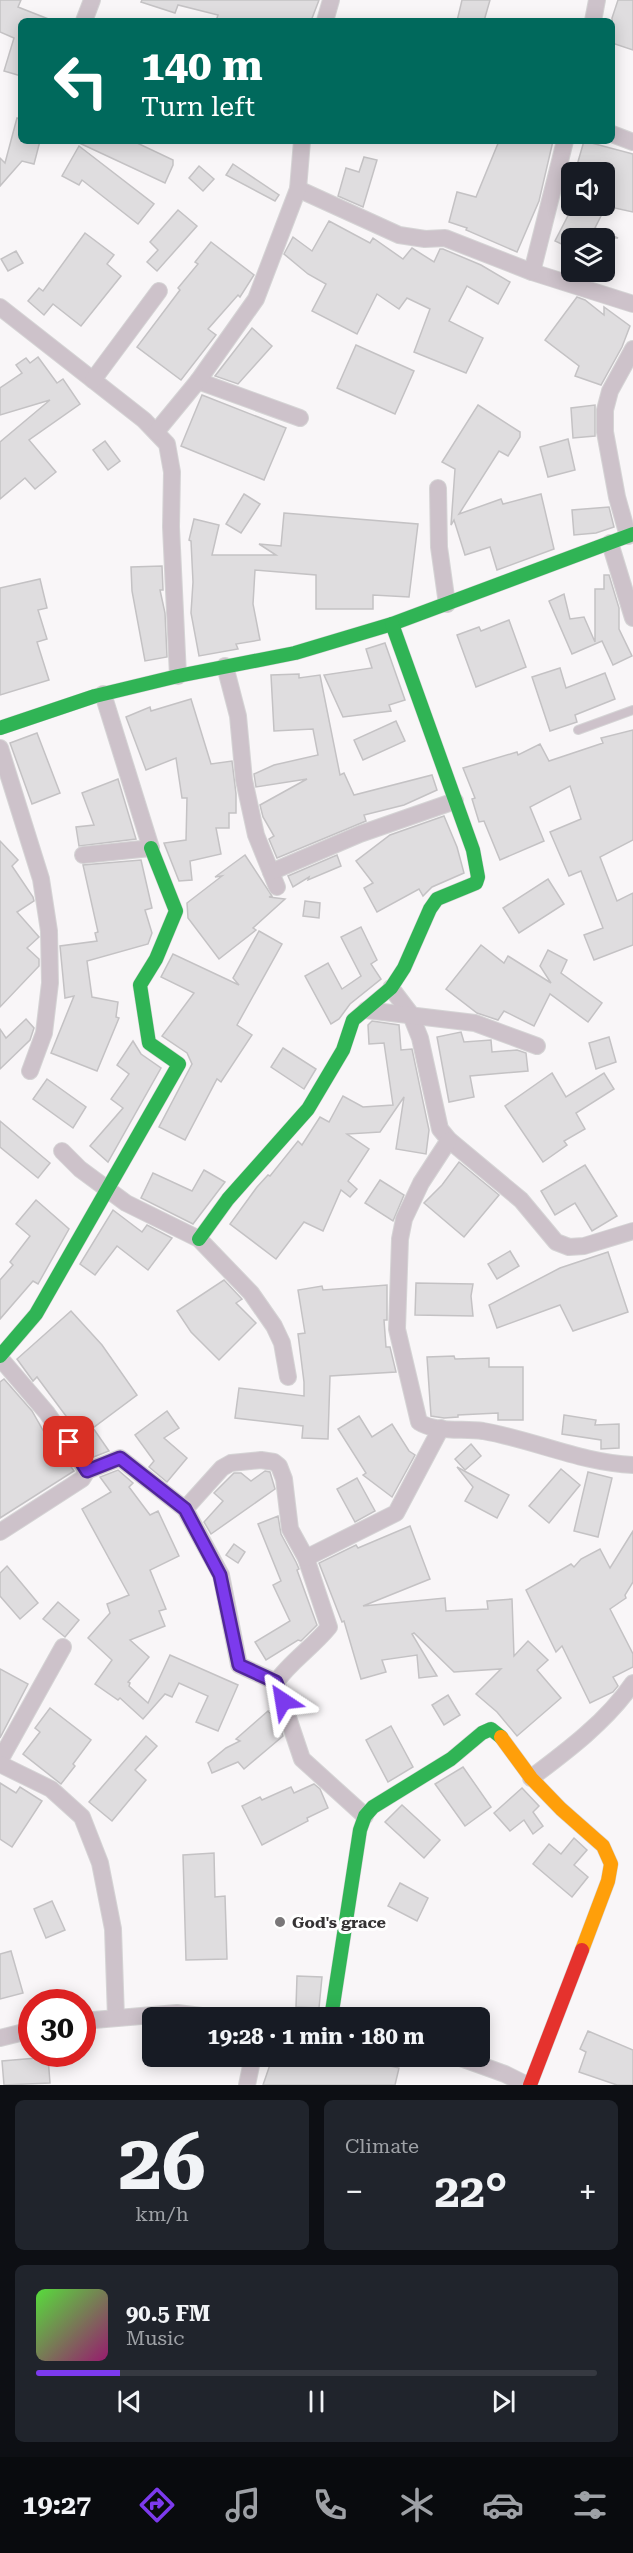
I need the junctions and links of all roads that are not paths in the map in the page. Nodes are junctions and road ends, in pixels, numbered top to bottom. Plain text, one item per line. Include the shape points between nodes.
1 (92, 0) edge
2 (331, 0) edge
3 (597, 0) edge
4 (85, 18) edge
5 (326, 18) edge
6 (594, 18) edge
7 (615, 135) edge
8 (633, 142) edge
9 (302, 144) edge
10 (564, 144) edge
11 (298, 189) junction
12 (532, 272) junction
13 (159, 291) dead end
14 (633, 304) edge
15 (0, 307) edge
16 (633, 349) edge
17 (93, 380) junction
18 (198, 381) junction
19 (300, 418) dead end
20 (156, 432) junction
21 (438, 488) dead end
22 (630, 535) edge
23 (610, 543) junction
24 (447, 604) junction
25 (633, 618) edge
26 (392, 624) junction
27 (225, 666) junction
28 (178, 676) junction
29 (103, 694) junction
30 (633, 710) edge
31 (0, 728) edge
32 (578, 730) dead end
33 (0, 748) edge
34 (455, 801) junction
35 (151, 848) junction
36 (83, 855) dead end
37 (404, 968) junction
38 (391, 988) junction
39 (366, 1010) junction
40 (410, 1013) junction
41 (537, 1046) dead end
42 (30, 1071) dead end
43 (449, 1140) junction
44 (62, 1151) dead end
45 (107, 1189) junction
46 (633, 1231) edge
47 (200, 1239) junction
48 (0, 1357) edge
49 (288, 1377) dead end
50 (441, 1428) junction
51 (633, 1465) edge
52 (87, 1471) junction
53 (185, 1509) junction
54 (0, 1532) edge
55 (306, 1558) junction
56 (63, 1647) dead end
57 (276, 1682) junction
58 (633, 1683) edge
59 (0, 1762) edge
60 (531, 1778) junction
61 (365, 1816) junction
62 (333, 2007) edge
63 (142, 2016) edge
64 (116, 2018) junction
65 (96, 2020) edge
66 (18, 2034) edge
67 (0, 2038) edge
68 (251, 2067) edge
69 (486, 2067) edge
70 (247, 2085) edge
71 (528, 2085) edge

1 - 4 street
2 - 5 street
3 - 6 street
7 - 8 street
9 - 11 street
10 - 12 street
11 - 12 street via 399,236 445,238
11 - 18 street via 256,299
12 - 14 street
13 - 17 street
15 - 17 street
16 - 22 street via 610,391 605,410 605,432 617,497
17 - 20 street
18 - 19 street
18 - 20 street
20 - 28 street via 167,444 172,472
21 - 24 street via 439,547
22 - 23 street
23 - 24 street
23 - 25 street
24 - 26 street
26 - 27 street via 295,653
26 - 34 street
27 - 28 street
27 - 34 street via 238,716 244,780 256,835 274,880 360,834
28 - 29 street
29 - 31 street
29 - 35 street
30 - 32 lane
33 - 42 street via 41,879 49,931 50,984 44,1033
34 - 37 street via 473,850 478,877 474,885 437,899
35 - 36 street
35 - 45 street via 176,911 156,959 140,985 149,1043 179,1064
37 - 38 street
37 - 40 street
38 - 39 street
38 - 40 street
39 - 40 street
39 - 47 street via 353,1020 343,1050 308,1109 242,1182
40 - 41 street via 475,1023
40 - 43 street via 428,1067 440,1129
43 - 46 street via 520,1200 556,1242 569,1247 584,1246
43 - 50 street via 421,1183 404,1219 398,1274 397,1329 419,1422
44 - 45 street
45 - 47 street via 126,1203
45 - 48 street via 36,1314
47 - 49 street via 251,1293 274,1326 282,1343
48 - 52 street via 47,1413
50 - 51 street via 500,1434 601,1463
50 - 55 street via 396,1513
52 - 53 street via 120,1458
52 - 54 street via 82,1479
53 - 55 street via 222,1468 242,1462 274,1462 284,1479 290,1529
53 - 57 street via 220,1575 239,1665
55 - 57 street via 329,1627
56 - 59 street
57 - 61 street via 302,1759
58 - 60 street via 621,1702
59 - 64 street via 51,1789 82,1817 100,1863 113,1929
60 - 61 street via 491,1729
60 - 71 street via 603,1846 611,1864 608,1881
61 - 62 street
63 - 64 street
64 - 65 street
66 - 67 street
68 - 70 street
69 - 71 street

